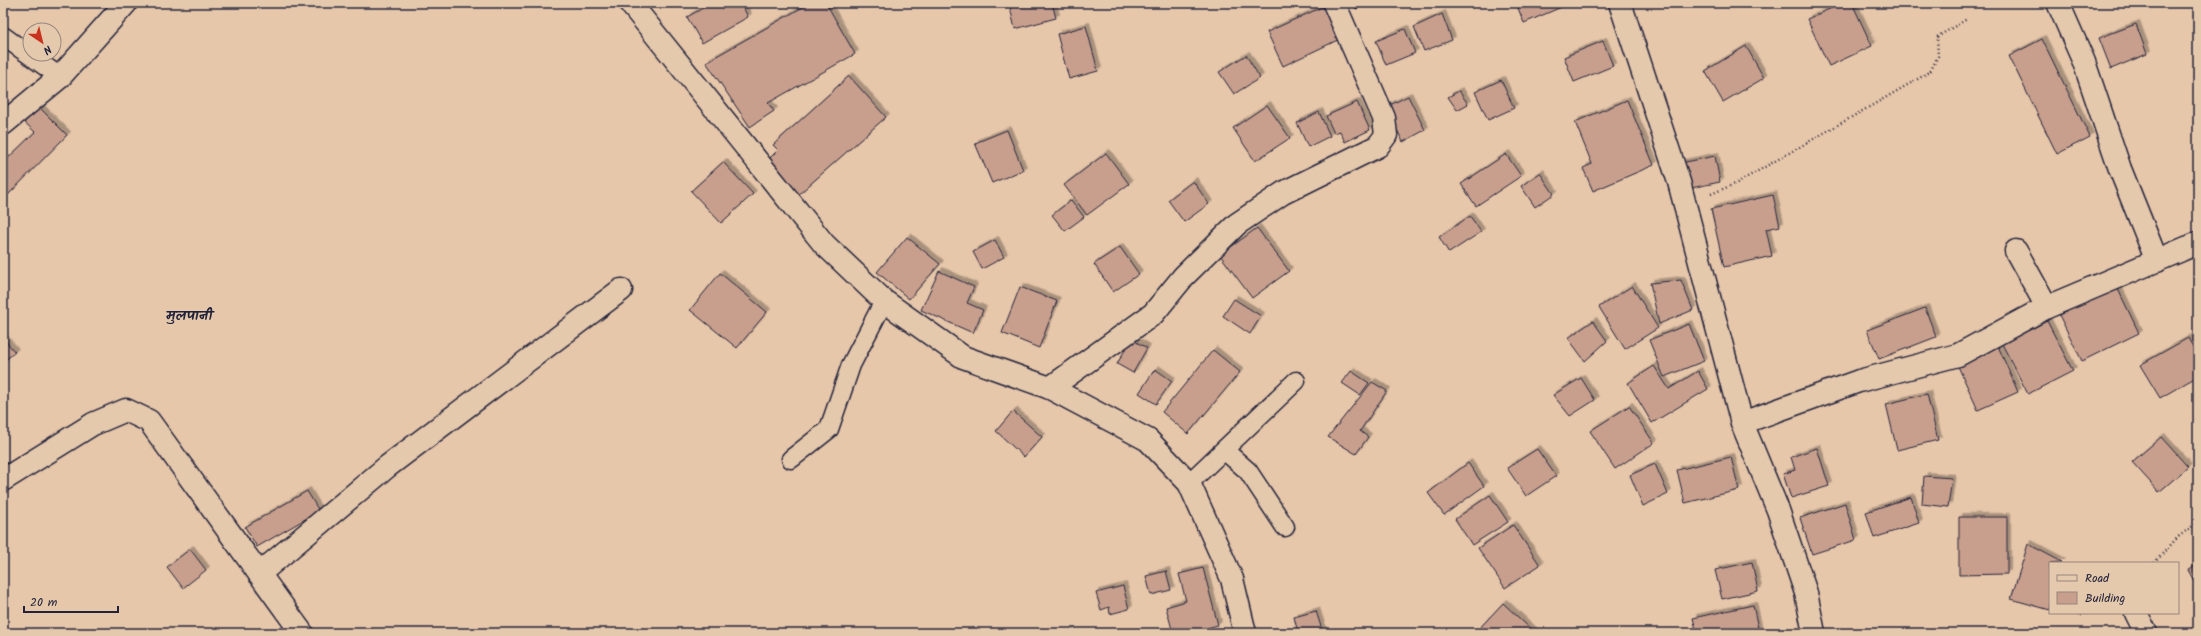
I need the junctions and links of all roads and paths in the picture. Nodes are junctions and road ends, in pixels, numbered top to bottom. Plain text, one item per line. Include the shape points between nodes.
1 (126, 3) edge
2 (630, 3) edge
3 (1334, 3) edge
4 (1620, 3) edge
5 (2058, 3) edge
6 (1968, 19) dead end
7 (3, 36) edge
8 (60, 77) junction
9 (3, 124) edge
10 (1684, 205) junction
11 (2016, 251) dead end
12 (2195, 251) edge
13 (2157, 260) junction
14 (621, 290) dead end
15 (884, 301) junction
16 (2047, 307) junction
17 (1296, 381) dead end
18 (1050, 388) junction
19 (1742, 423) junction
20 (1224, 450) junction
21 (791, 459) dead end
22 (3, 480) edge
23 (1189, 483) junction
24 (2198, 522) edge
25 (1285, 527) dead end
26 (2155, 562) edge
27 (259, 574) junction
28 (2074, 614) edge
29 (2084, 614) edge
30 (2136, 614) edge
31 (302, 633) edge
32 (1245, 633) edge
33 (1814, 633) edge
34 (2146, 633) edge

1 - 8 street
2 - 15 street via 824,244
3 - 18 street via 1384,118 1386,135 1378,146 1283,193 1237,224 1184,276 1153,314
4 - 10 street
5 - 13 street via 2084,62 2120,169
6 - 10 path via 1937,37 1938,56 1930,72 1737,183
7 - 8 lane
8 - 9 street
10 - 19 street
11 - 16 street
12 - 13 street
13 - 16 street
14 - 27 street via 388,466
15 - 18 street via 962,356
15 - 21 lane via 851,365 829,429
16 - 19 street via 1958,355 1859,381
17 - 20 lane
18 - 23 street via 1148,440
19 - 33 street via 1778,510 1806,594
20 - 23 lane
20 - 25 lane via 1248,471
22 - 27 street via 93,424 126,410 149,421
23 - 32 street via 1232,579
24 - 26 path via 2178,537
27 - 31 street
28 - 29 path
30 - 34 street

